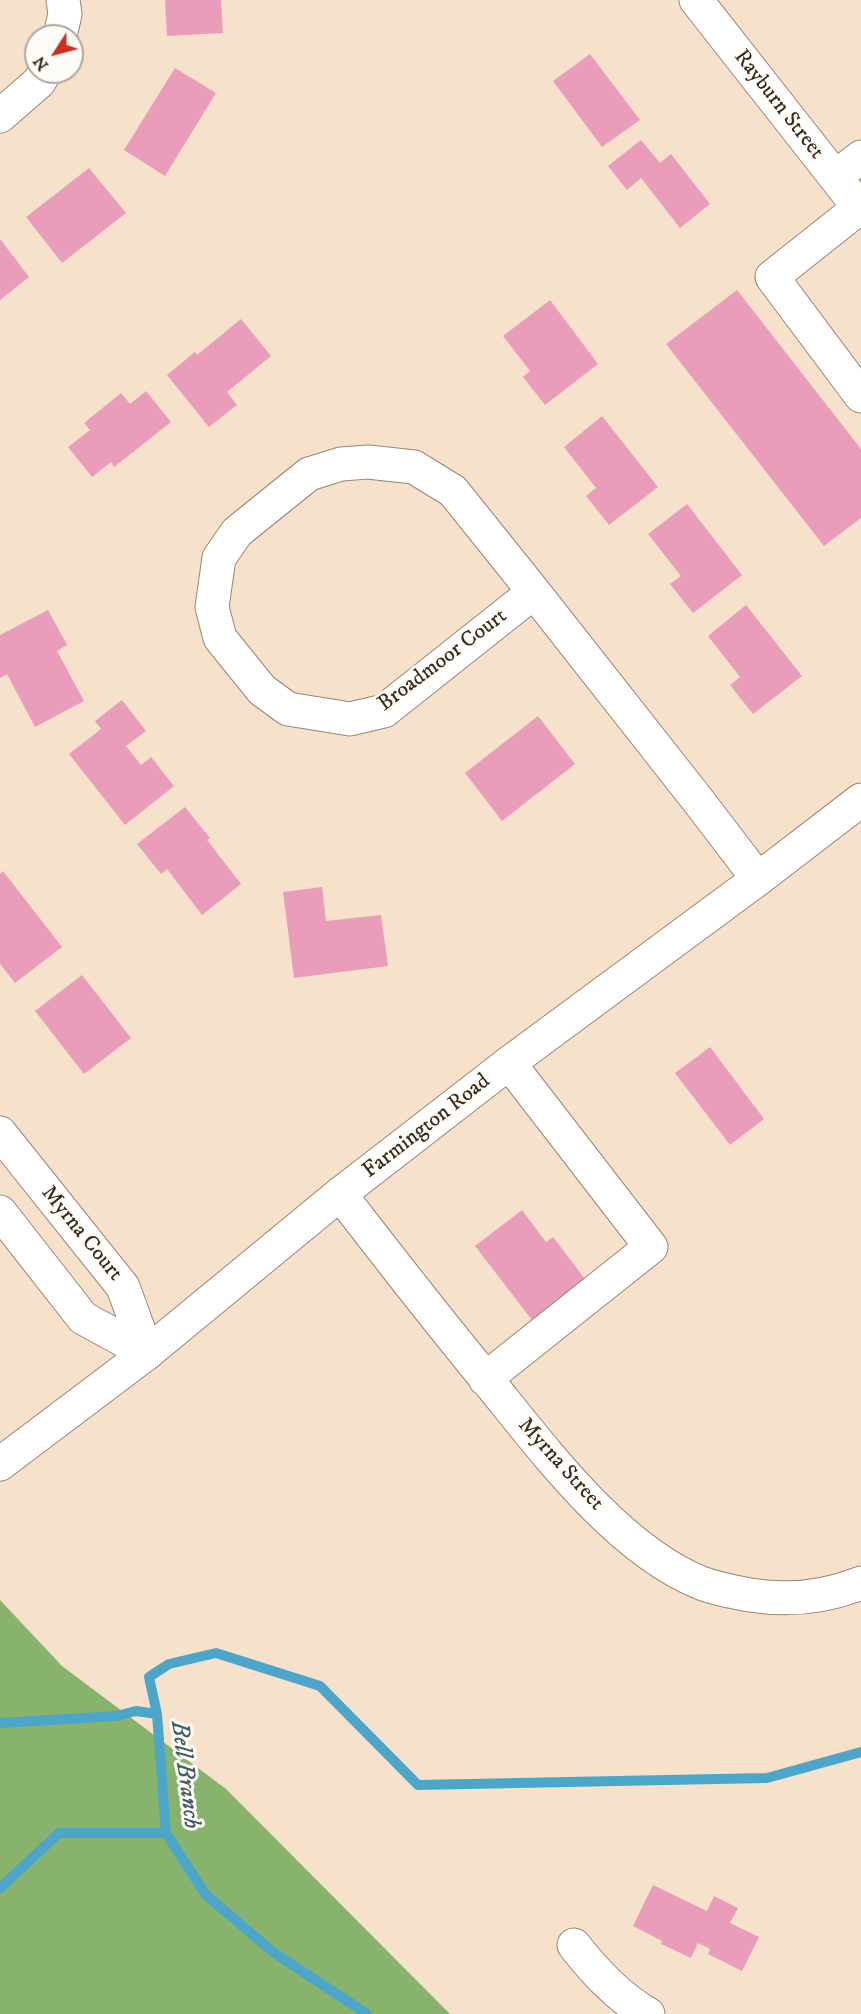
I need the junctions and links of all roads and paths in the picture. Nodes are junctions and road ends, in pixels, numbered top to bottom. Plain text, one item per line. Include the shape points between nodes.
1 (63, 0) edge
2 (696, 0) edge
3 (63, 24) edge
4 (37, 84) edge
5 (0, 116) edge
6 (861, 157) edge
7 (835, 177) junction
8 (860, 209) edge
9 (861, 396) edge
10 (534, 592) junction
11 (861, 800) edge
12 (758, 879) junction
13 (509, 1063) junction
14 (0, 1133) edge
15 (340, 1194) junction
16 (0, 1212) edge
17 (147, 1353) junction
18 (485, 1378) junction
19 (0, 1464) edge
20 (861, 1583) edge
21 (574, 1945) dead end
22 (648, 2014) edge

1 - 3 street
2 - 7 street, Rayburn Street
4 - 5 street
6 - 7 street
7 - 8 street, Rayburn Street
8 - 9 street via 772,277
10 - 10 street, Broadmoor Court via 453,491 414,467 368,462 341,464 309,474 237,532 219,558 212,607 220,638 262,690 288,709 350,718 384,711
10 - 12 street, Broadmoor Court
11 - 12 street, Farmington Road
12 - 13 street, Farmington Road
13 - 15 street, Farmington Road
13 - 18 street via 651,1247
14 - 17 street, Myrna Court via 123,1287
15 - 17 street, Farmington Road
15 - 18 street, Myrna Street
16 - 17 street via 83,1318
17 - 19 street, Farmington Road
18 - 20 street, Myrna Street via 562,1472 629,1538 667,1566 701,1583 765,1597 822,1595
21 - 22 street via 614,1990

